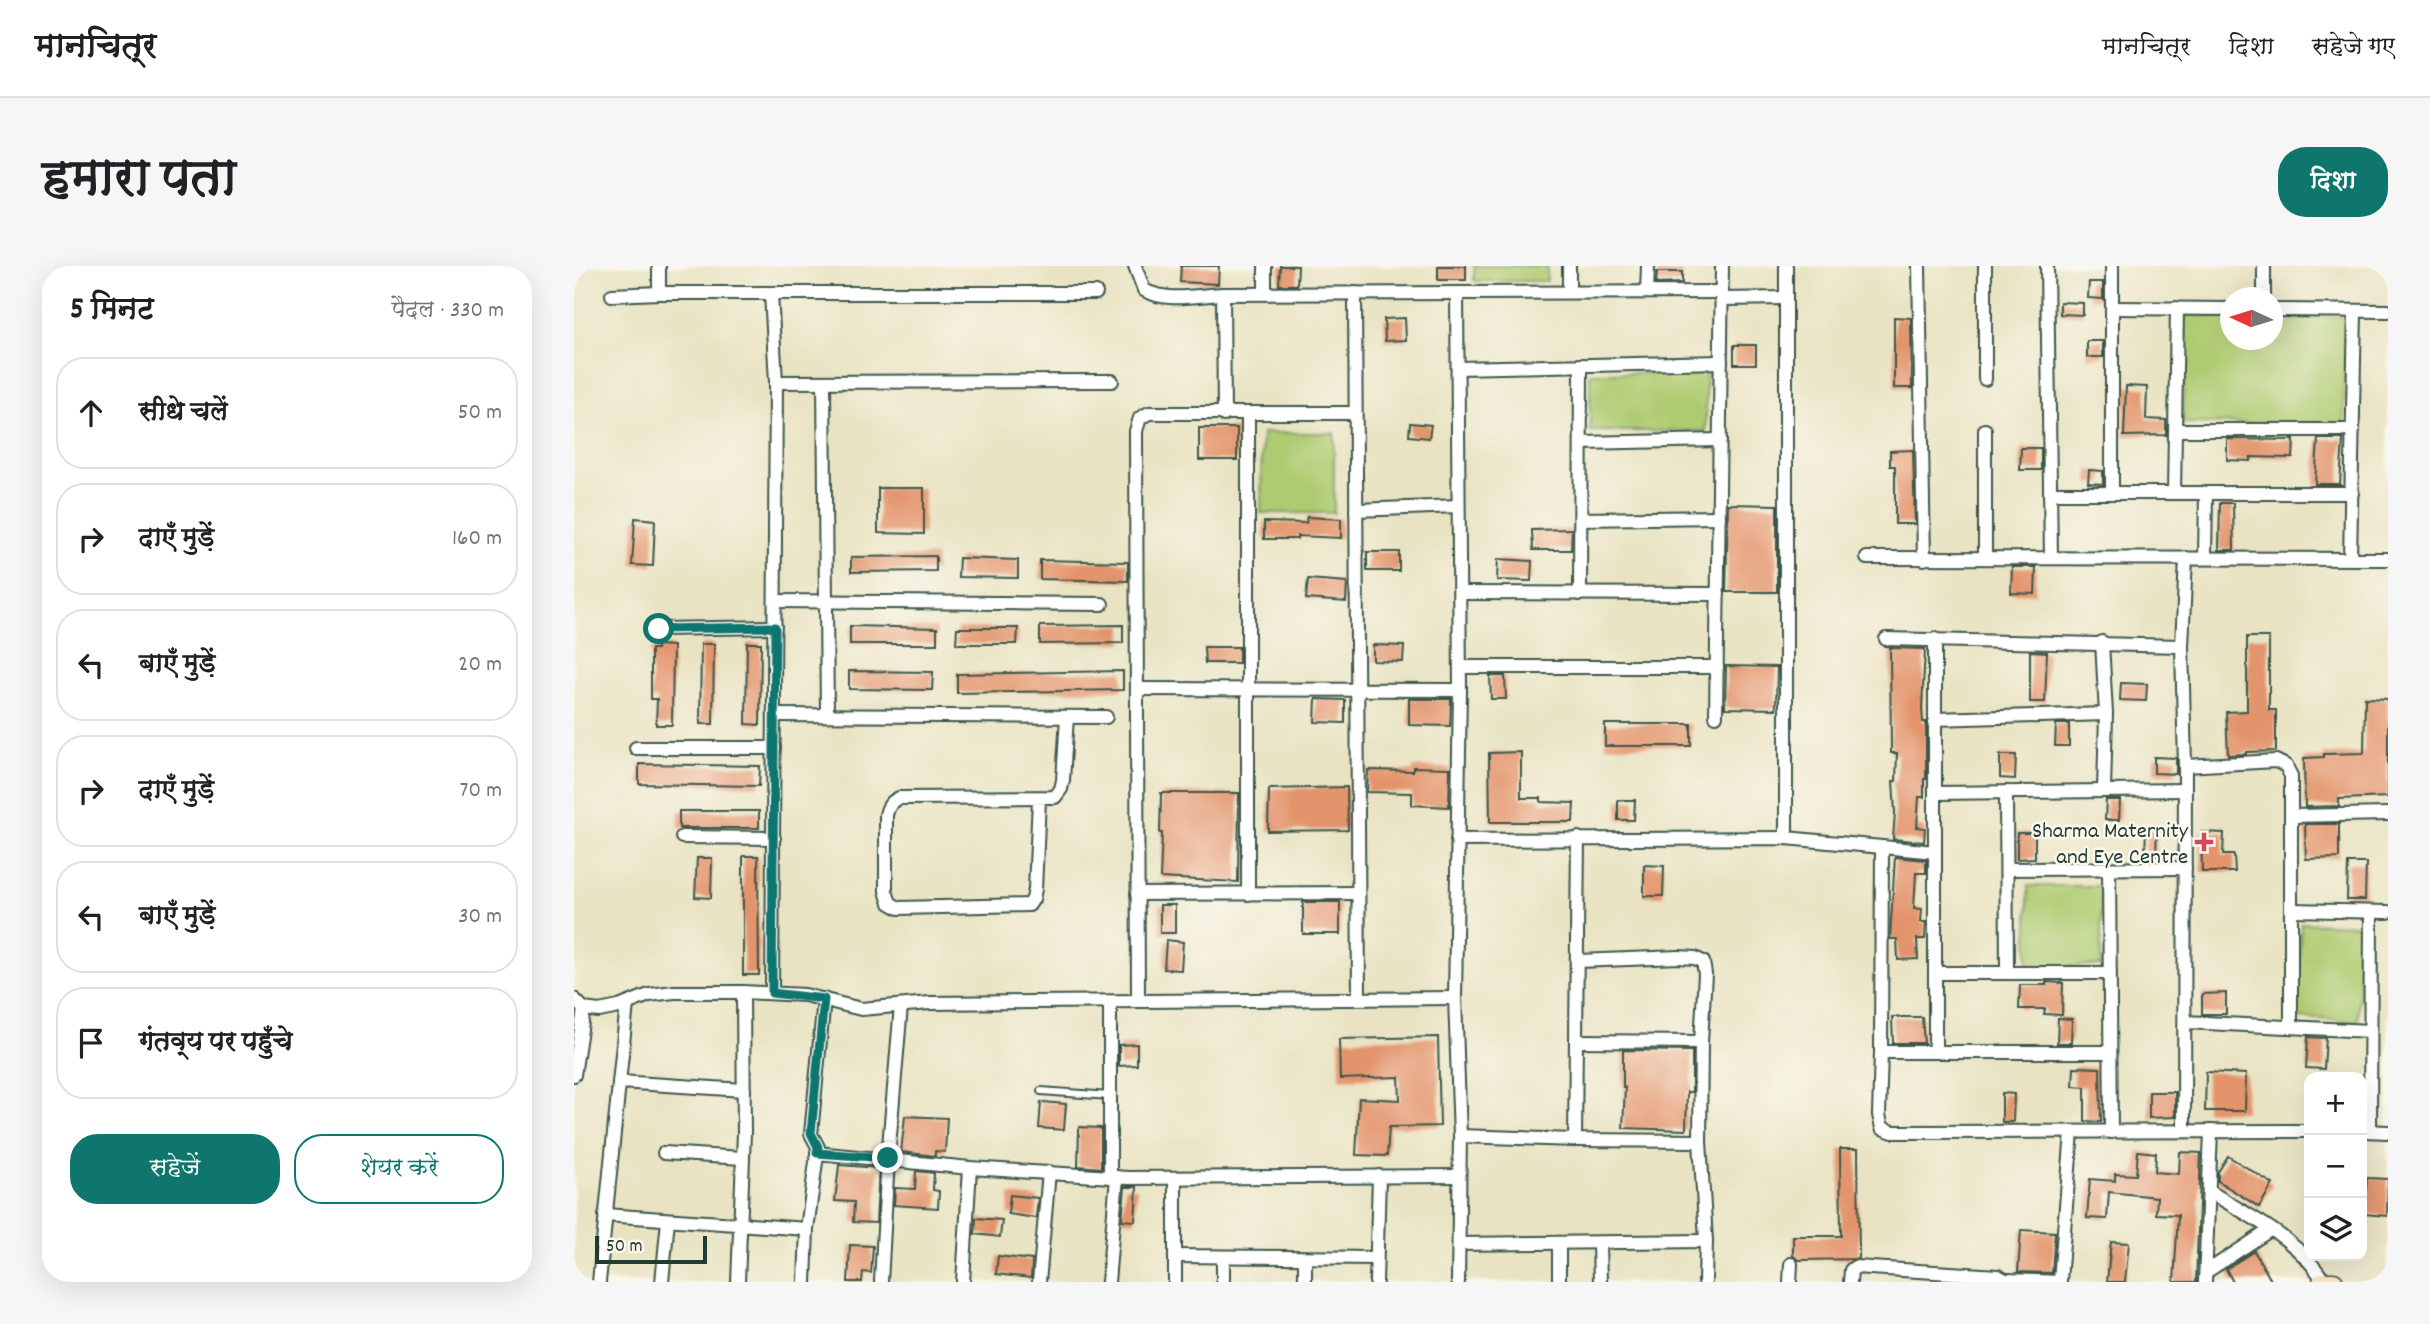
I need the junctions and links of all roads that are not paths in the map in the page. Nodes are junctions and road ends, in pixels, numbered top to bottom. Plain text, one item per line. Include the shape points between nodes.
1 (659, 266) edge
2 (1135, 266) edge
3 (1265, 266) edge
4 (1569, 266) edge
5 (1648, 266) edge
6 (1722, 266) edge
7 (1786, 266) edge
8 (1919, 266) edge
9 (1985, 266) edge
10 (2047, 266) edge
11 (2112, 266) edge
12 (2264, 266) edge
13 (2264, 287) edge
14 (1569, 292) junction
15 (1647, 292) junction
16 (659, 293) junction
17 (771, 293) junction
18 (1096, 293) dead end
19 (1223, 293) junction
20 (1265, 293) junction
21 (1354, 293) junction
22 (1457, 293) junction
23 (612, 295) dead end
24 (1722, 295) junction
25 (1786, 298) junction
26 (2112, 308) junction
27 (2177, 308) junction
28 (2220, 309) edge
29 (2283, 310) edge
30 (2355, 310) junction
31 (2388, 312) edge
32 (1721, 362) junction
33 (1581, 365) junction
34 (1458, 368) junction
35 (1985, 379) dead end
36 (1112, 381) dead end
37 (776, 382) junction
38 (824, 382) junction
39 (1355, 413) junction
40 (1224, 415) junction
41 (1248, 415) junction
42 (1985, 430) dead end
43 (2175, 430) junction
44 (2353, 430) junction
45 (1720, 440) junction
46 (1581, 443) junction
47 (2050, 493) junction
48 (2112, 493) junction
49 (2174, 493) junction
50 (2206, 493) junction
51 (2352, 493) junction
52 (1458, 506) junction
53 (1356, 510) junction
54 (1719, 517) junction
55 (1581, 519) junction
56 (1867, 558) dead end
57 (1985, 558) junction
58 (2051, 558) junction
59 (2186, 558) junction
60 (2205, 558) junction
61 (1924, 559) junction
62 (2350, 559) junction
63 (2388, 559) edge
64 (1460, 593) junction
65 (1580, 594) junction
66 (1718, 594) junction
67 (775, 601) junction
68 (826, 601) junction
69 (1102, 604) dead end
70 (775, 627) junction
71 (659, 629) dead end
72 (1886, 639) dead end
73 (1935, 639) junction
74 (2102, 642) junction
75 (2182, 646) junction
76 (1460, 667) junction
77 (1717, 667) junction
78 (1138, 689) junction
79 (1248, 690) junction
80 (1357, 690) junction
81 (1460, 690) junction
82 (2106, 714) junction
83 (775, 715) junction
84 (827, 715) junction
85 (1716, 716) dead end
86 (1067, 717) junction
87 (1106, 717) dead end
88 (1935, 719) junction
89 (636, 748) dead end
90 (774, 748) junction
91 (2185, 766) junction
92 (2185, 790) junction
93 (2104, 791) junction
94 (2006, 792) junction
95 (1935, 793) junction
96 (1040, 799) junction
97 (2388, 814) edge
98 (2291, 816) junction
99 (682, 837) dead end
100 (774, 838) junction
101 (1578, 838) junction
102 (1786, 838) junction
103 (1457, 839) junction
104 (1882, 847) junction
105 (1935, 852) junction
106 (2185, 868) junction
107 (2007, 869) junction
108 (2109, 869) junction
109 (1358, 893) junction
110 (1136, 894) junction
111 (1248, 894) junction
112 (2291, 910) junction
113 (2371, 912) junction
114 (2388, 912) edge
115 (1578, 961) junction
116 (1935, 973) junction
117 (2007, 973) junction
118 (2110, 974) junction
119 (743, 992) junction
120 (772, 993) junction
121 (1359, 998) junction
122 (1455, 998) junction
123 (824, 999) junction
124 (1138, 1001) junction
125 (1110, 1002) junction
126 (579, 1004) edge
127 (626, 1004) junction
128 (901, 1006) junction
129 (2185, 1022) junction
130 (2291, 1026) junction
131 (2370, 1031) junction
132 (1577, 1041) junction
133 (1701, 1042) junction
134 (1881, 1052) junction
135 (1934, 1052) junction
136 (2110, 1052) junction
137 (574, 1074) edge
138 (619, 1082) junction
139 (744, 1090) junction
140 (1041, 1091) dead end
141 (1110, 1096) junction
142 (2367, 1106) edge
143 (2184, 1131) junction
144 (2211, 1131) junction
145 (2304, 1131) edge
146 (2367, 1131) edge
147 (2072, 1132) junction
148 (2111, 1132) junction
149 (2388, 1132) edge
150 (1460, 1136) junction
151 (1575, 1140) junction
152 (1700, 1141) junction
153 (664, 1153) dead end
154 (817, 1153) junction
155 (742, 1158) junction
156 (888, 1158) junction
157 (970, 1168) junction
158 (1049, 1172) junction
159 (1379, 1176) junction
160 (1113, 1177) junction
161 (1460, 1177) junction
162 (1175, 1179) junction
163 (2209, 1191) junction
164 (605, 1215) junction
165 (668, 1220) junction
166 (742, 1226) junction
167 (807, 1229) junction
168 (2270, 1230) junction
169 (1706, 1241) junction
170 (1559, 1243) junction
171 (1599, 1243) junction
172 (1459, 1244) junction
173 (1175, 1256) junction
174 (1223, 1257) junction
175 (1305, 1258) junction
176 (1375, 1258) junction
177 (1791, 1264) dead end
178 (1903, 1275) edge
179 (2205, 1277) edge
180 (1967, 1278) edge
181 (2008, 1281) edge
182 (2060, 1281) edge
183 (599, 1282) edge
184 (662, 1282) edge
185 (738, 1282) edge
186 (805, 1282) edge
187 (881, 1282) edge
188 (963, 1282) edge
189 (1039, 1282) edge
190 (1108, 1282) edge
191 (1175, 1282) edge
192 (1223, 1282) edge
193 (1305, 1282) edge
194 (1376, 1282) edge
195 (1458, 1282) edge
196 (1559, 1282) edge
197 (1600, 1282) edge
198 (1704, 1282) edge
199 (1790, 1282) edge
200 (1850, 1282) edge
201 (2323, 1282) edge
202 (2334, 1282) edge

1 - 16 street
2 - 19 street via 1144,290 1153,295
3 - 20 street
4 - 14 street
5 - 15 street
6 - 24 street
7 - 25 street
8 - 61 street
9 - 35 street
10 - 47 street
11 - 26 street
12 - 13 street
14 - 15 street
14 - 22 street
15 - 24 street
16 - 17 street
16 - 23 street
17 - 18 street
17 - 37 street
19 - 20 street
19 - 40 street
20 - 21 street
21 - 22 street
21 - 39 street
22 - 34 street
24 - 25 street
24 - 32 street
25 - 102 street
26 - 27 street
26 - 48 street
27 - 28 street
27 - 43 street
29 - 30 street
30 - 31 street
30 - 44 street
32 - 33 street
32 - 45 street
33 - 34 street
33 - 46 street
34 - 52 street
36 - 38 street
37 - 38 street
37 - 67 street
38 - 68 street
39 - 41 street
39 - 53 street
40 - 41 street
40 - 78 street via 1149,414 1140,418 1136,431
41 - 79 street
42 - 57 street
43 - 44 street
43 - 49 street
44 - 51 street
45 - 46 street
45 - 54 street
46 - 55 street
47 - 48 street
47 - 58 street
48 - 49 street
49 - 50 street
50 - 51 street
50 - 60 street
51 - 62 street
52 - 53 street
52 - 64 street
53 - 80 street
54 - 55 street
54 - 66 street
55 - 65 street
56 - 61 street
57 - 58 street
57 - 61 street
58 - 59 street
59 - 60 street
59 - 75 street
60 - 62 street
62 - 63 street
64 - 65 street
64 - 76 street
65 - 66 street
66 - 77 street
67 - 68 street
67 - 70 street
68 - 69 street
68 - 84 street
70 - 71 street
70 - 83 street
72 - 73 street
73 - 74 street
73 - 88 street
74 - 75 street
74 - 82 street
75 - 91 street
76 - 77 street
76 - 81 street
77 - 85 street
78 - 79 street
78 - 110 street
79 - 80 street
79 - 111 street
80 - 81 street
80 - 109 street
81 - 103 street
82 - 88 street
82 - 93 street
83 - 84 street
83 - 90 street
84 - 86 street
86 - 87 street
86 - 96 street via 1061,789 1055,797
88 - 95 street
89 - 90 street
90 - 100 street
91 - 92 street
91 - 98 street via 2276,761 2286,766 2291,776
92 - 93 street
92 - 106 street
93 - 94 street
94 - 95 street
94 - 107 street
95 - 105 street
96 - 96 street via 1035,890 1029,905 899,908 890,903 886,815 893,801
97 - 98 street
98 - 112 street
99 - 100 street
100 - 120 street
101 - 102 street
101 - 103 street
101 - 115 street
102 - 104 street
103 - 122 street
104 - 105 street
104 - 134 street
105 - 116 street
106 - 108 street
106 - 129 street
107 - 108 street
107 - 117 street
108 - 118 street
109 - 111 street
109 - 121 street
110 - 111 street
110 - 124 street
112 - 113 street
112 - 130 street
113 - 114 street
113 - 131 street
115 - 132 street
115 - 133 street via 1679,957 1703,962
116 - 117 street
116 - 135 street
117 - 118 street
118 - 136 street
119 - 120 street
119 - 127 street via 674,992
119 - 139 street
120 - 123 street
121 - 122 street
121 - 124 street
122 - 150 street
123 - 128 street via 861,1009
123 - 154 street via 811,1133
124 - 125 street
125 - 128 street
125 - 141 street
126 - 127 street via 599,1011
126 - 137 street
127 - 138 street
128 - 156 street
129 - 130 street
129 - 143 street
130 - 131 street
131 - 142 street
132 - 133 street
132 - 151 street
133 - 152 street
134 - 135 street
134 - 147 street via 1882,1128 1893,1132
135 - 136 street
136 - 148 street
138 - 139 street
138 - 164 street
139 - 155 street
140 - 141 lane
141 - 160 street
143 - 144 street
143 - 148 street
144 - 145 street
144 - 163 street
146 - 149 street
147 - 148 street
147 - 182 street
150 - 151 street
150 - 161 street
151 - 152 street
152 - 169 street
153 - 155 street
154 - 156 street
154 - 167 street
155 - 166 street
156 - 157 street
156 - 187 street
157 - 158 street
157 - 188 street
158 - 160 street
158 - 189 street
159 - 161 street
159 - 162 street
159 - 176 street
160 - 162 street
160 - 190 street
161 - 172 street
162 - 173 street
163 - 168 street
163 - 179 street
164 - 165 street
164 - 183 street
165 - 166 street
165 - 184 street
166 - 167 street
166 - 185 street
167 - 186 street
168 - 179 street
168 - 201 street via 2312,1262
169 - 171 street
169 - 198 street
170 - 171 street
170 - 172 street
170 - 196 street
171 - 197 street
172 - 195 street
173 - 174 street
173 - 191 street
174 - 175 street
174 - 192 street
175 - 176 street
175 - 193 street
176 - 194 street
177 - 199 street
178 - 180 street
178 - 200 street via 1853,1267
180 - 181 street via 1998,1276
181 - 182 street
201 - 202 street

